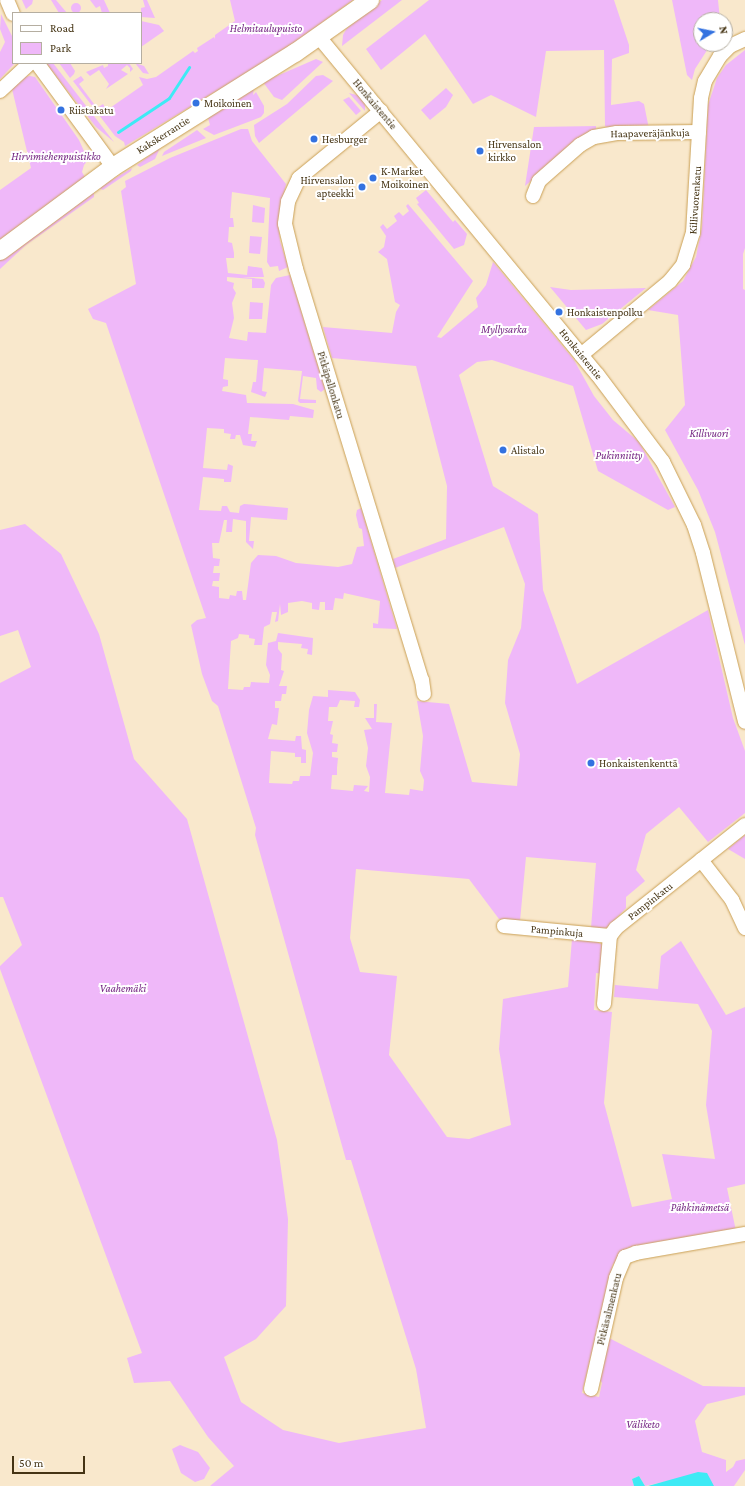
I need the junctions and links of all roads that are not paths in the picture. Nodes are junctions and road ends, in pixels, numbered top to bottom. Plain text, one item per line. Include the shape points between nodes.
1 (7, 0) edge
2 (370, 0) edge
3 (12, 12) edge
4 (319, 37) junction
5 (745, 39) edge
6 (29, 64) edge
7 (38, 64) edge
8 (0, 91) edge
9 (381, 111) junction
10 (699, 132) junction
11 (113, 167) junction
12 (533, 196) dead end
13 (0, 251) edge
14 (581, 355) junction
15 (424, 694) dead end
16 (744, 718) edge
17 (745, 824) edge
18 (701, 860) junction
19 (504, 926) dead end
20 (745, 928) edge
21 (610, 936) junction
22 (604, 1004) dead end
23 (745, 1234) edge
24 (591, 1389) dead end

1 - 3 street
2 - 4 main road, Kakskerrantie
4 - 9 street, Honkaistentie
4 - 11 main road, Kakskerrantie
5 - 10 street, Killivuorenkatu via 730,46 720,56 705,81
6 - 8 street
7 - 11 street
9 - 14 street, Honkaistentie
9 - 15 street, Pitkäpellonkatu via 299,178 288,202 285,224 292,255 422,680
10 - 12 street, Haapaveräjänkuja via 617,133 594,137 580,145 539,181
10 - 14 street, Killivuorenkatu via 693,233 683,265 670,281
11 - 13 main road, Kakskerrantie
14 - 16 street, Honkaistentie via 650,440 684,502 703,554
17 - 18 street, Pampinkatu
18 - 20 street via 732,900
18 - 21 street, Pampinkatu via 616,928
19 - 21 street, Pampinkuja
21 - 22 street
23 - 24 street, Pitkäsalmenkatu via 625,1257 616,1278

